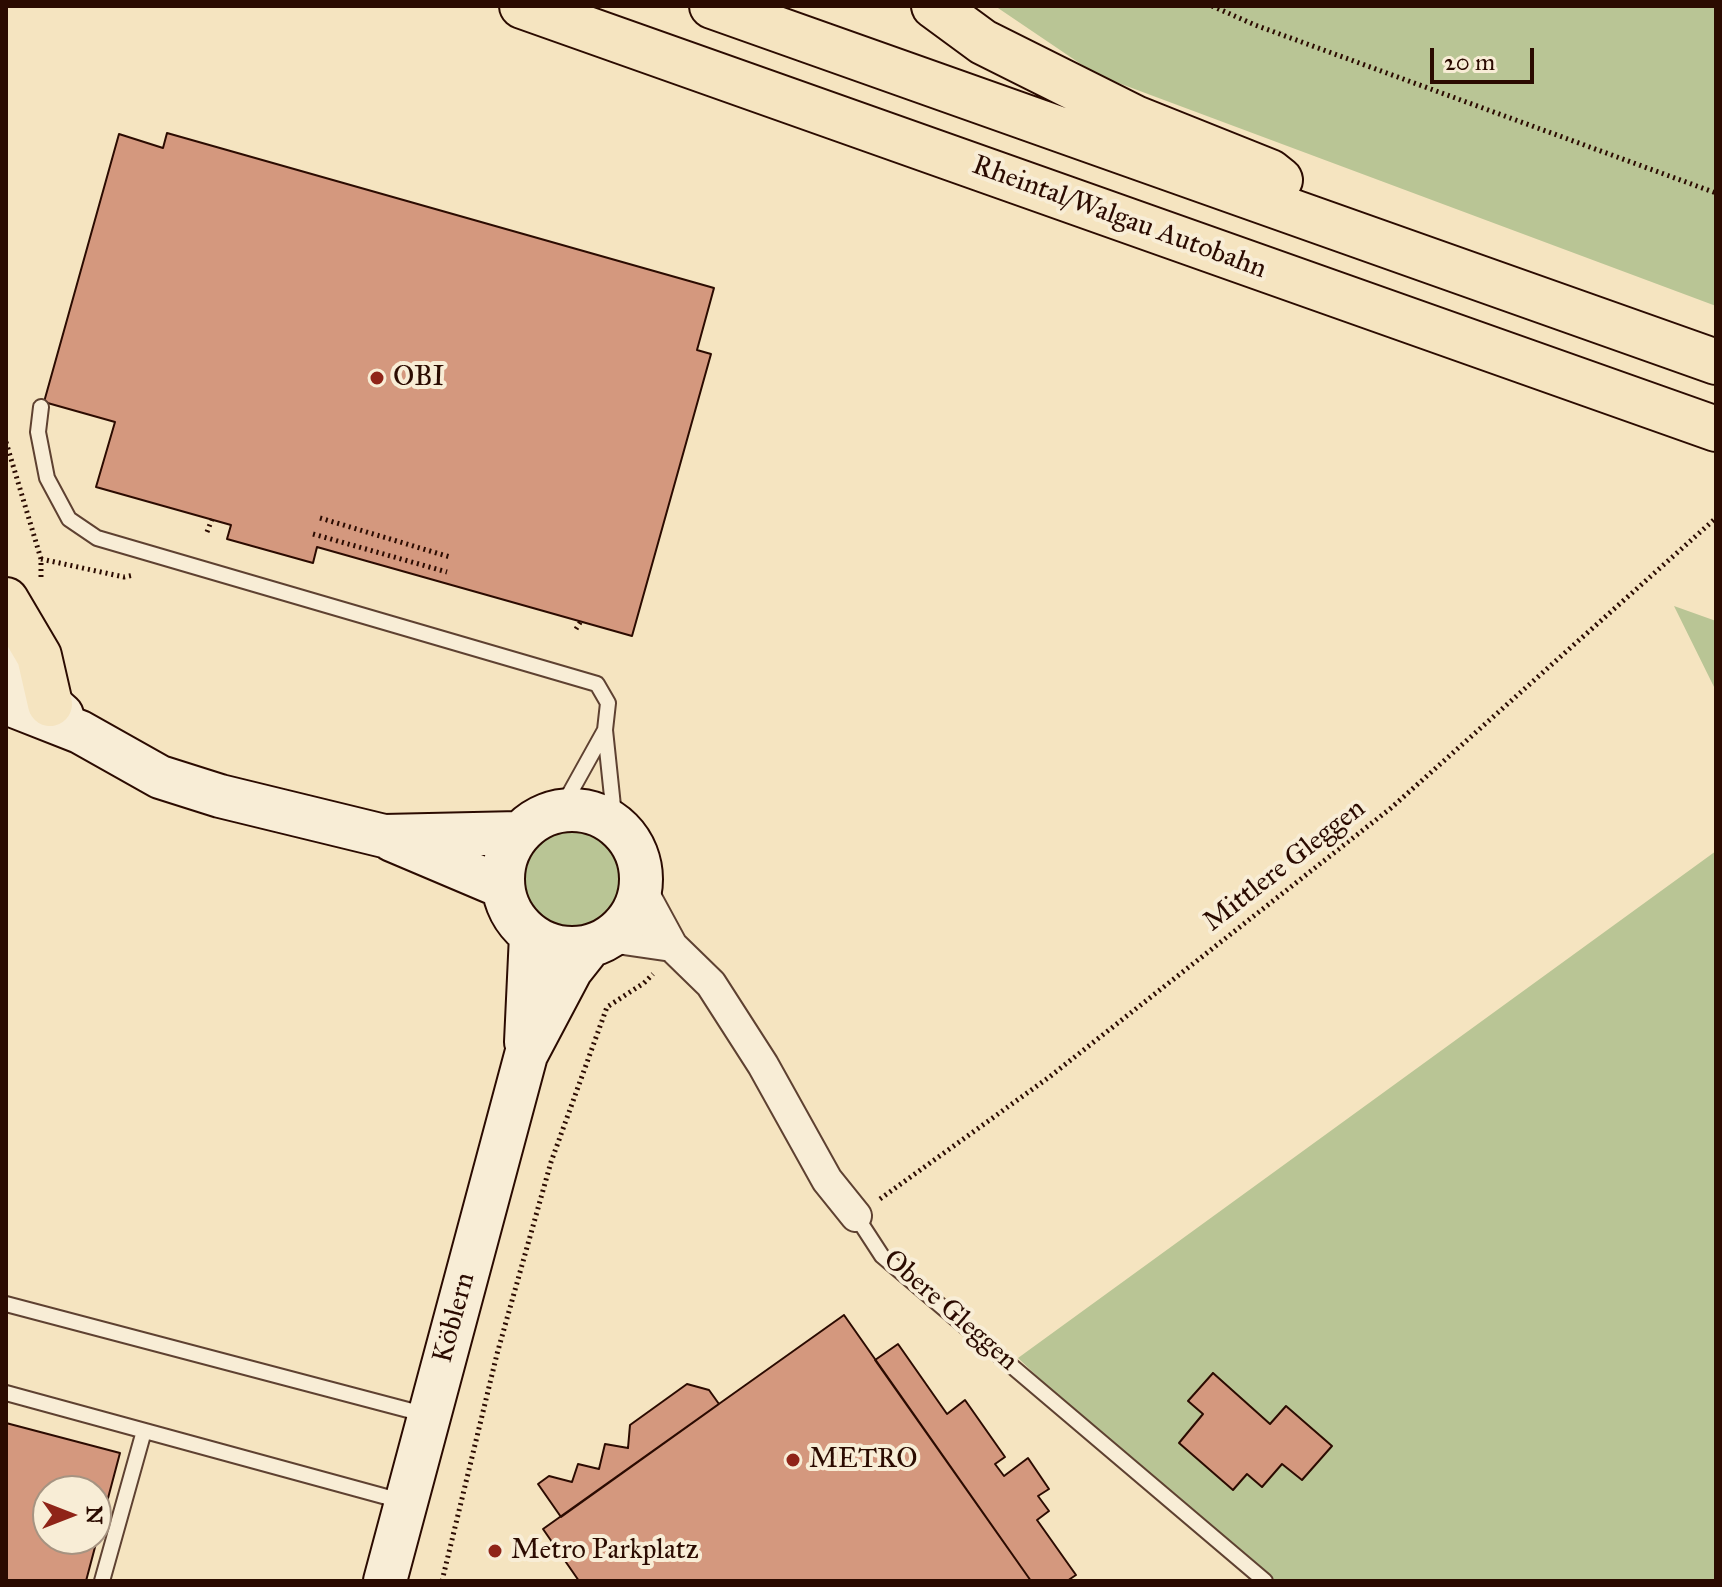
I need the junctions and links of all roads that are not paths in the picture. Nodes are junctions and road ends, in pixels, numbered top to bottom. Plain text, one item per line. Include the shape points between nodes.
1 (522, 6) edge
2 (712, 6) edge
3 (934, 6) edge
4 (1346, 230) junction
5 (1716, 362) edge
6 (41, 407) dead end
7 (1716, 429) edge
8 (22, 596) edge
9 (6, 665) edge
10 (6, 703) edge
11 (65, 718) junction
12 (605, 730) junction
13 (560, 811) junction
14 (615, 825) junction
15 (519, 833) junction
16 (384, 836) junction
17 (503, 887) junction
18 (640, 887) junction
19 (531, 935) junction
20 (600, 941) junction
21 (672, 946) junction
22 (526, 1055) junction
23 (856, 1216) joint
24 (6, 1304) edge
25 (6, 1393) edge
26 (429, 1415) junction
27 (144, 1431) junction
28 (405, 1502) junction
29 (102, 1581) edge
30 (385, 1581) edge
31 (1265, 1581) edge

1 - 7 main road, Rheintal/Walgau Autobahn
2 - 4 main road
3 - 4 main road via 983,42 1135,118 1270,172
4 - 5 main road
6 - 12 lane via 38,432 47,478 69,519 97,538 597,684 608,703
8 - 11 main road
9 - 11 street
10 - 11 street
11 - 16 street via 160,777
12 - 13 lane
12 - 14 lane
13 - 14 street via 599,815
13 - 15 street via 544,815
14 - 18 street via 636,853
15 - 16 street
15 - 17 street via 509,849
16 - 17 street
17 - 19 street via 517,922
18 - 20 street, Köblern via 625,923
18 - 21 street, Obere Gleggen
19 - 20 street via 569,948
19 - 22 street, Köblern
20 - 21 street
20 - 22 street, Köblern via 571,970
21 - 23 street, Obere Gleggen via 711,984 827,1180
22 - 26 street, Köblern
23 - 31 lane, Obere Gleggen via 882,1256
24 - 26 lane
25 - 27 lane
26 - 28 street, Köblern
27 - 28 lane
27 - 29 lane
28 - 30 street, Köblern

